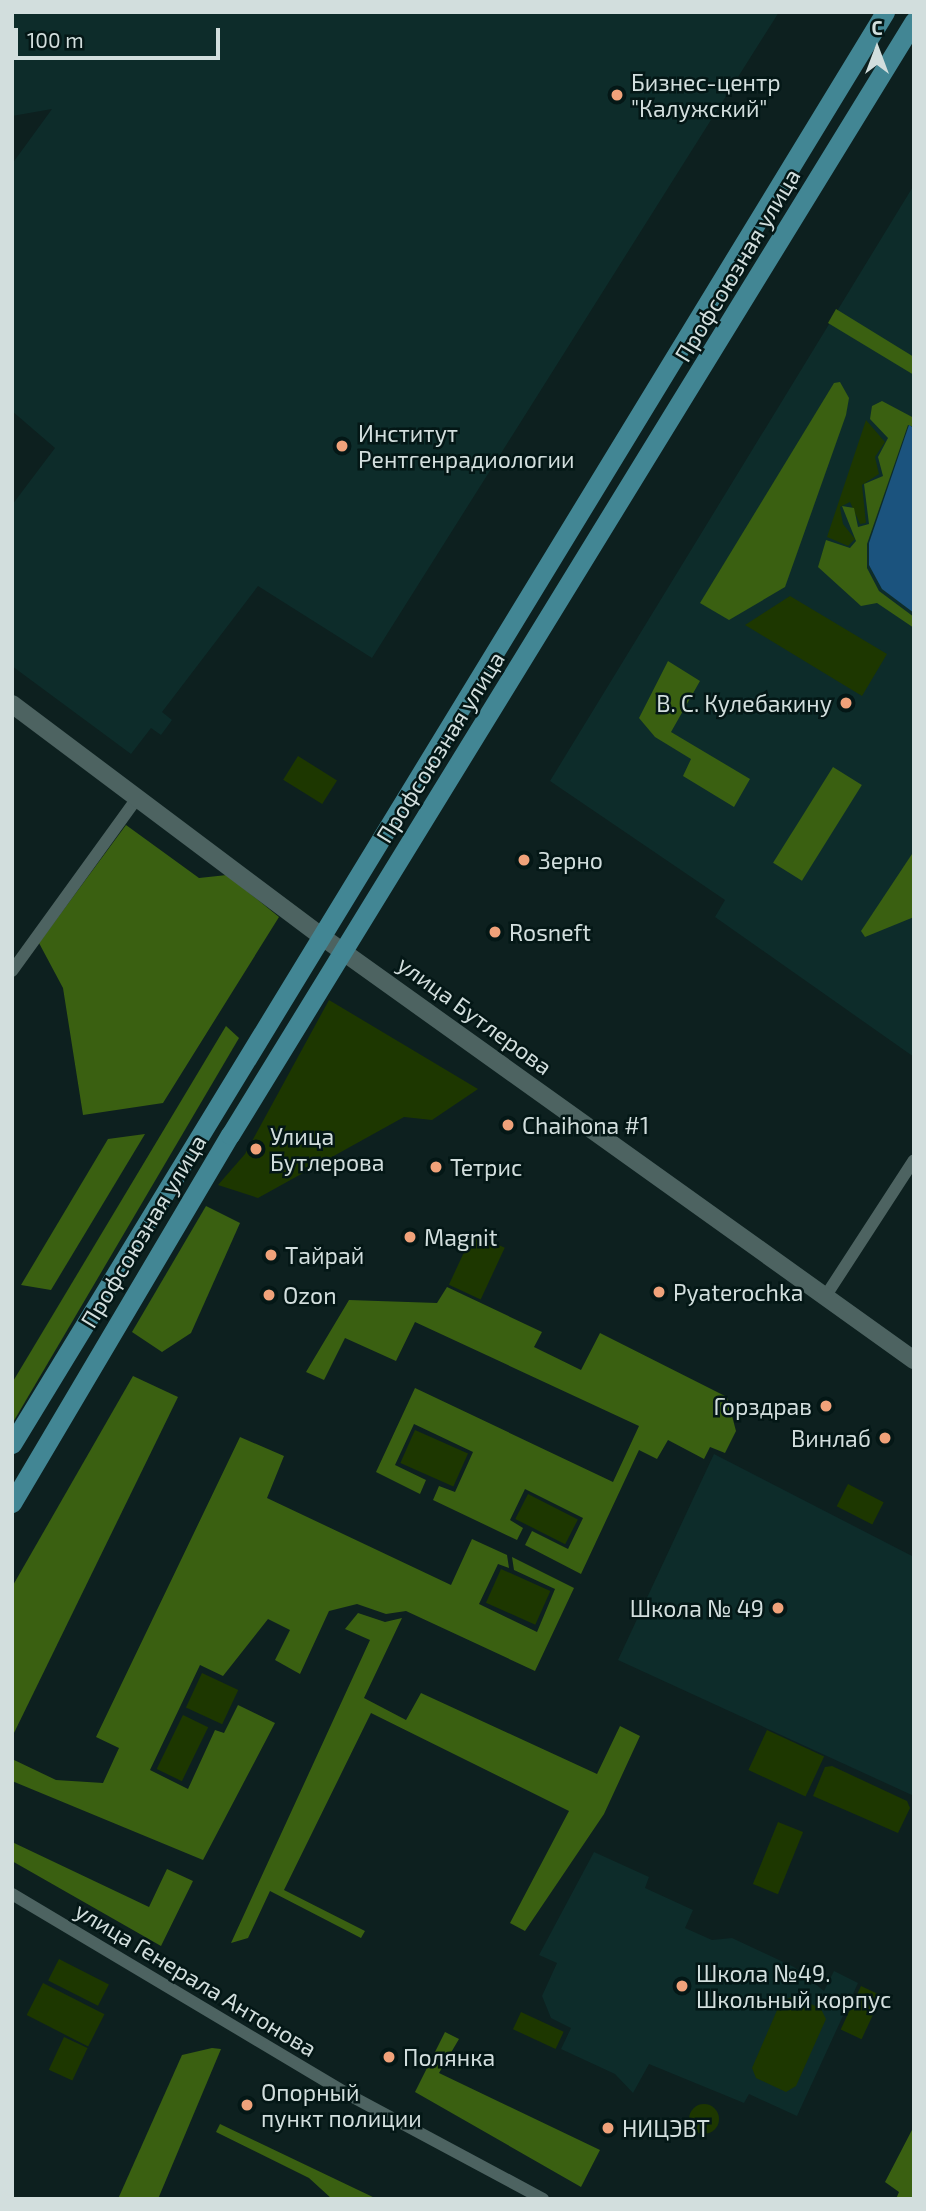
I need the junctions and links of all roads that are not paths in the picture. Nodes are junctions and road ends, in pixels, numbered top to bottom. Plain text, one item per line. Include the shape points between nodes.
1 (885, 12) edge
2 (914, 21) edge
3 (12, 704) edge
4 (138, 797) junction
5 (321, 936) junction
6 (342, 950) junction
7 (12, 971) edge
8 (914, 1160) edge
9 (825, 1297) junction
10 (914, 1360) edge
11 (12, 1444) edge
12 (12, 1503) edge
13 (12, 1894) edge
14 (543, 2199) edge

1 - 5 main road, Профсоюзная улица
2 - 6 main road, Профсоюзная улица
3 - 4 street, улица Бутлерова
4 - 5 street, улица Бутлерова
4 - 7 street
5 - 6 street, улица Бутлерова
5 - 11 main road, Профсоюзная улица
6 - 9 street, улица Бутлерова
6 - 12 main road, Профсоюзная улица
8 - 9 street
9 - 10 street, улица Бутлерова
13 - 14 street, улица Генерала Антонова via 351,2096

